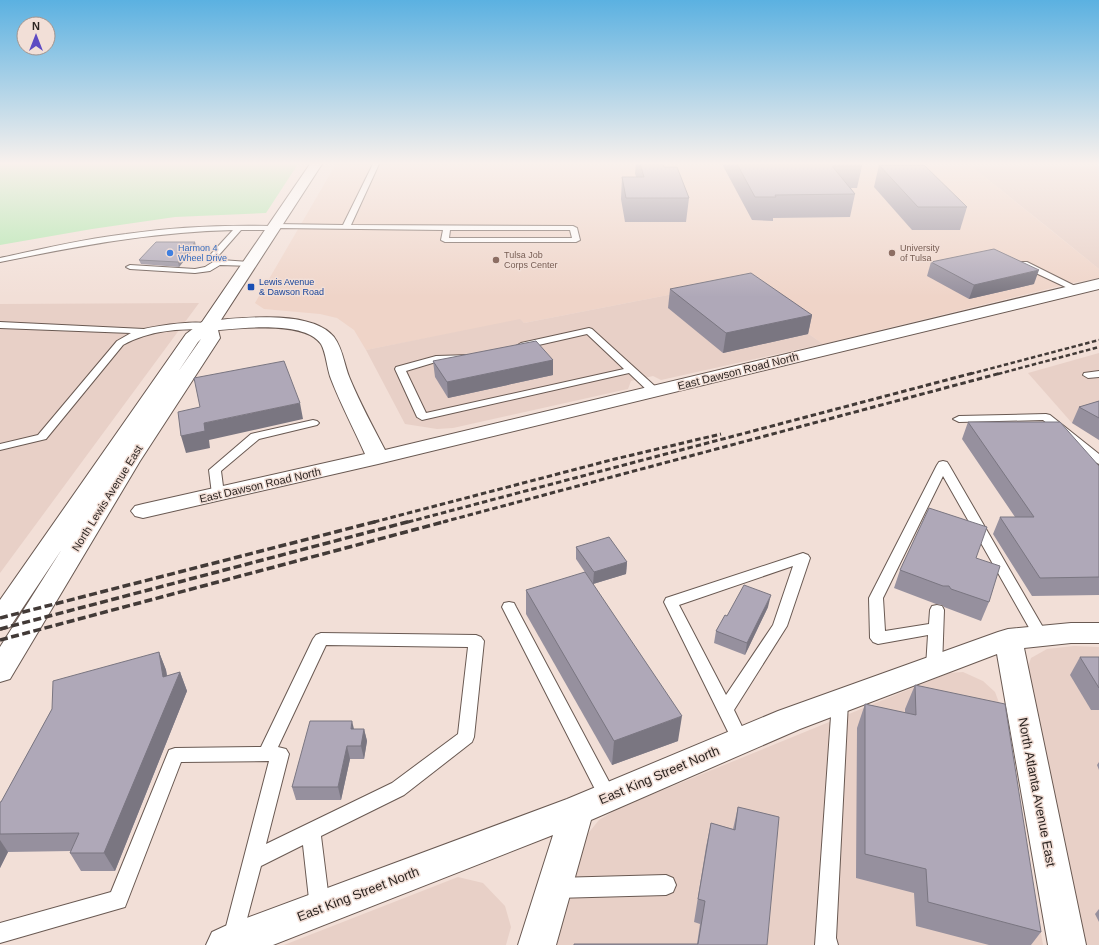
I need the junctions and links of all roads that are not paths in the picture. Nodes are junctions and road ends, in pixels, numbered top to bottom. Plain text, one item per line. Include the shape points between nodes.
1 (287, 208) edge
2 (355, 208) edge
3 (274, 227) junction
4 (346, 227) junction
5 (239, 228) junction
6 (447, 228) junction
7 (0, 260) edge
8 (219, 262) junction
9 (1019, 262) edge
10 (249, 264) junction
11 (130, 267) dead end
12 (1099, 284) edge
13 (1077, 289) junction
14 (0, 324) edge
15 (208, 326) junction
16 (143, 331) junction
17 (512, 348) edge
18 (481, 354) edge
19 (631, 370) junction
20 (1099, 374) edge
21 (1088, 375) dead end
22 (654, 391) junction
23 (959, 419) dead end
24 (313, 423) dead end
25 (0, 447) edge
26 (378, 458) junction
27 (1099, 460) edge
28 (218, 494) junction
29 (143, 512) dead end
30 (509, 607) dead end
31 (937, 610) dead end
32 (0, 620) edge
33 (936, 628) junction
34 (1099, 633) edge
35 (1041, 636) junction
36 (1008, 639) junction
37 (934, 667) junction
38 (0, 671) edge
39 (840, 702) junction
40 (725, 710) junction
41 (741, 741) junction
42 (266, 754) junction
43 (608, 797) junction
44 (576, 810) junction
45 (311, 832) junction
46 (253, 860) junction
47 (666, 885) dead end
48 (554, 888) junction
49 (320, 909) junction
50 (0, 933) edge
51 (228, 944) edge
52 (537, 945) edge
53 (828, 945) edge
54 (1067, 945) edge

1 - 3 street, North Lewis Avenue East
2 - 4 lane
3 - 4 lane
3 - 5 lane
3 - 10 street, North Lewis Avenue East
4 - 6 lane
5 - 7 lane via 166,232 106,239
5 - 8 lane via 215,254 214,259
6 - 6 lane via 573,228 576,240 445,240
8 - 10 lane
8 - 11 lane via 207,269 194,271
9 - 13 lane
10 - 15 street, North Lewis Avenue East
12 - 13 street, East Dawson Road North
13 - 22 street, East Dawson Road North
14 - 16 lane
15 - 16 lane via 171,326
15 - 26 street via 237,331 294,334 310,342 336,369
15 - 32 street, North Lewis Avenue East via 192,338
15 - 38 street, North Lewis Avenue East via 211,338 62,569
16 - 25 lane via 120,343 42,437
17 - 19 lane via 589,331
18 - 19 lane via 436,359 400,369 422,417
19 - 22 lane
20 - 21 lane
22 - 26 street, East Dawson Road North
23 - 27 lane via 1046,417
24 - 28 lane via 255,436 214,470
26 - 28 street, East Dawson Road North
28 - 29 street, East Dawson Road North
30 - 43 lane
31 - 33 lane
33 - 35 lane via 878,638 876,598 944,465
33 - 37 lane
34 - 35 street, East King Street North
35 - 36 street, East King Street North
36 - 37 street, East King Street North
36 - 54 street, North Atlanta Avenue East
37 - 39 street, East King Street North
39 - 41 street, East King Street North
39 - 53 lane via 825,944
40 - 40 lane via 780,626 803,558 671,602
40 - 41 lane
41 - 43 street, East King Street North
42 - 45 lane via 321,639 476,641 466,737 398,790
42 - 46 lane via 280,754
42 - 50 lane via 175,755 118,900
43 - 44 street, East King Street North
44 - 48 street
44 - 49 street, East King Street North
45 - 46 lane
45 - 49 lane
46 - 51 lane
47 - 48 lane
48 - 52 street
49 - 51 street, East King Street North

